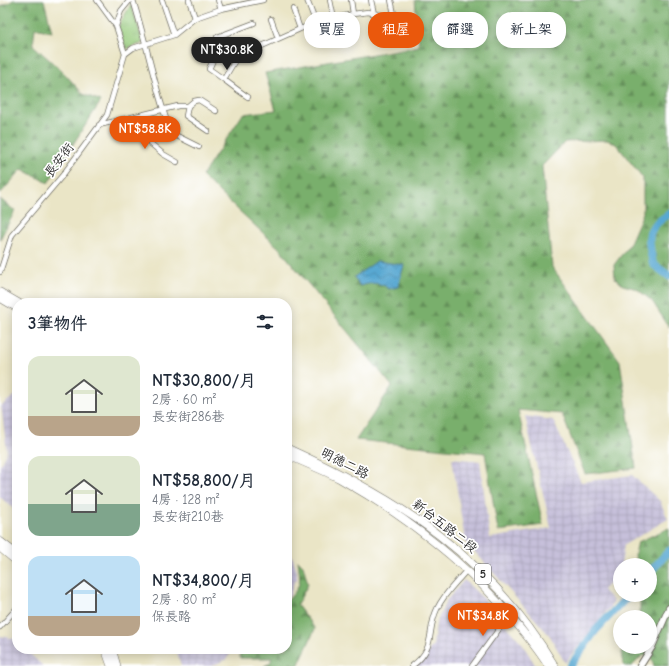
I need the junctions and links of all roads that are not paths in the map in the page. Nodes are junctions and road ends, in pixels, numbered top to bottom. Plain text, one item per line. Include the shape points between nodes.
1 (97, 0) edge
2 (132, 0) edge
3 (162, 0) edge
4 (189, 0) edge
5 (218, 0) edge
6 (263, 0) edge
7 (307, 0) edge
8 (330, 0) edge
9 (350, 0) edge
10 (371, 0) edge
11 (391, 0) edge
12 (245, 2) edge
13 (221, 9) junction
14 (293, 10) dead end
15 (312, 12) edge
16 (333, 12) edge
17 (353, 12) edge
18 (374, 12) edge
19 (394, 12) edge
20 (195, 18) junction
21 (271, 19) dead end
22 (254, 23) dead end
23 (116, 26) junction
24 (304, 28) edge
25 (300, 29) junction
26 (174, 35) junction
27 (278, 38) junction
28 (147, 43) junction
29 (218, 49) junction
30 (125, 54) junction
31 (237, 57) junction
32 (224, 79) junction
33 (248, 97) dead end
34 (188, 106) junction
35 (162, 110) junction
36 (216, 111) dead end
37 (146, 114) junction
38 (99, 125) junction
39 (208, 131) dead end
40 (200, 147) dead end
41 (177, 162) dead end
42 (0, 272) edge
43 (0, 292) edge
44 (0, 298) edge
45 (12, 302) edge
46 (12, 303) edge
47 (292, 450) edge
48 (292, 457) edge
49 (392, 501) joint
50 (388, 509) joint
51 (0, 541) edge
52 (0, 548) edge
53 (12, 550) edge
54 (12, 558) edge
55 (465, 572) dead end
56 (669, 608) edge
57 (12, 614) edge
58 (507, 618) dead end
59 (0, 627) edge
60 (107, 654) edge
61 (113, 654) edge
62 (111, 666) edge
63 (117, 666) edge
64 (412, 666) edge
65 (472, 666) edge
66 (548, 666) edge
67 (555, 666) edge
68 (640, 666) edge

1 - 23 street
2 - 23 street via 121,11
2 - 28 street
3 - 26 street
4 - 20 street
5 - 13 street
6 - 12 street
7 - 15 street
8 - 16 street
9 - 17 street
10 - 18 street
11 - 19 street
12 - 13 street
13 - 20 street
14 - 25 street
20 - 26 street
21 - 27 street
22 - 29 street via 217,37
23 - 30 street
24 - 25 street
25 - 27 street
26 - 28 street
27 - 31 street
28 - 30 street
28 - 35 street
29 - 31 street via 230,57
29 - 32 street via 209,69
30 - 38 street, 長安街 via 107,115
31 - 32 street
32 - 33 street via 227,84
34 - 35 street
34 - 36 street via 199,100
34 - 39 street via 186,116
35 - 37 street
35 - 40 street via 171,133
37 - 38 street
37 - 41 street via 150,143 162,154
38 - 42 street, 長安街 via 62,176 12,235
43 - 45 main road
44 - 46 main road
47 - 49 main road, 明德二路 / 5
48 - 50 main road, 明德二路 / 5 via 339,478
49 - 67 main road, 新台五路二段 / 5 via 470,560 520,615
50 - 66 main road, 新台五路二段 / 5 via 463,564 528,637
51 - 53 main road
52 - 54 main road
55 - 64 street via 442,599 432,621 429,645
56 - 68 street via 652,647
57 - 59 street
58 - 65 street
60 - 62 main road
61 - 63 main road

